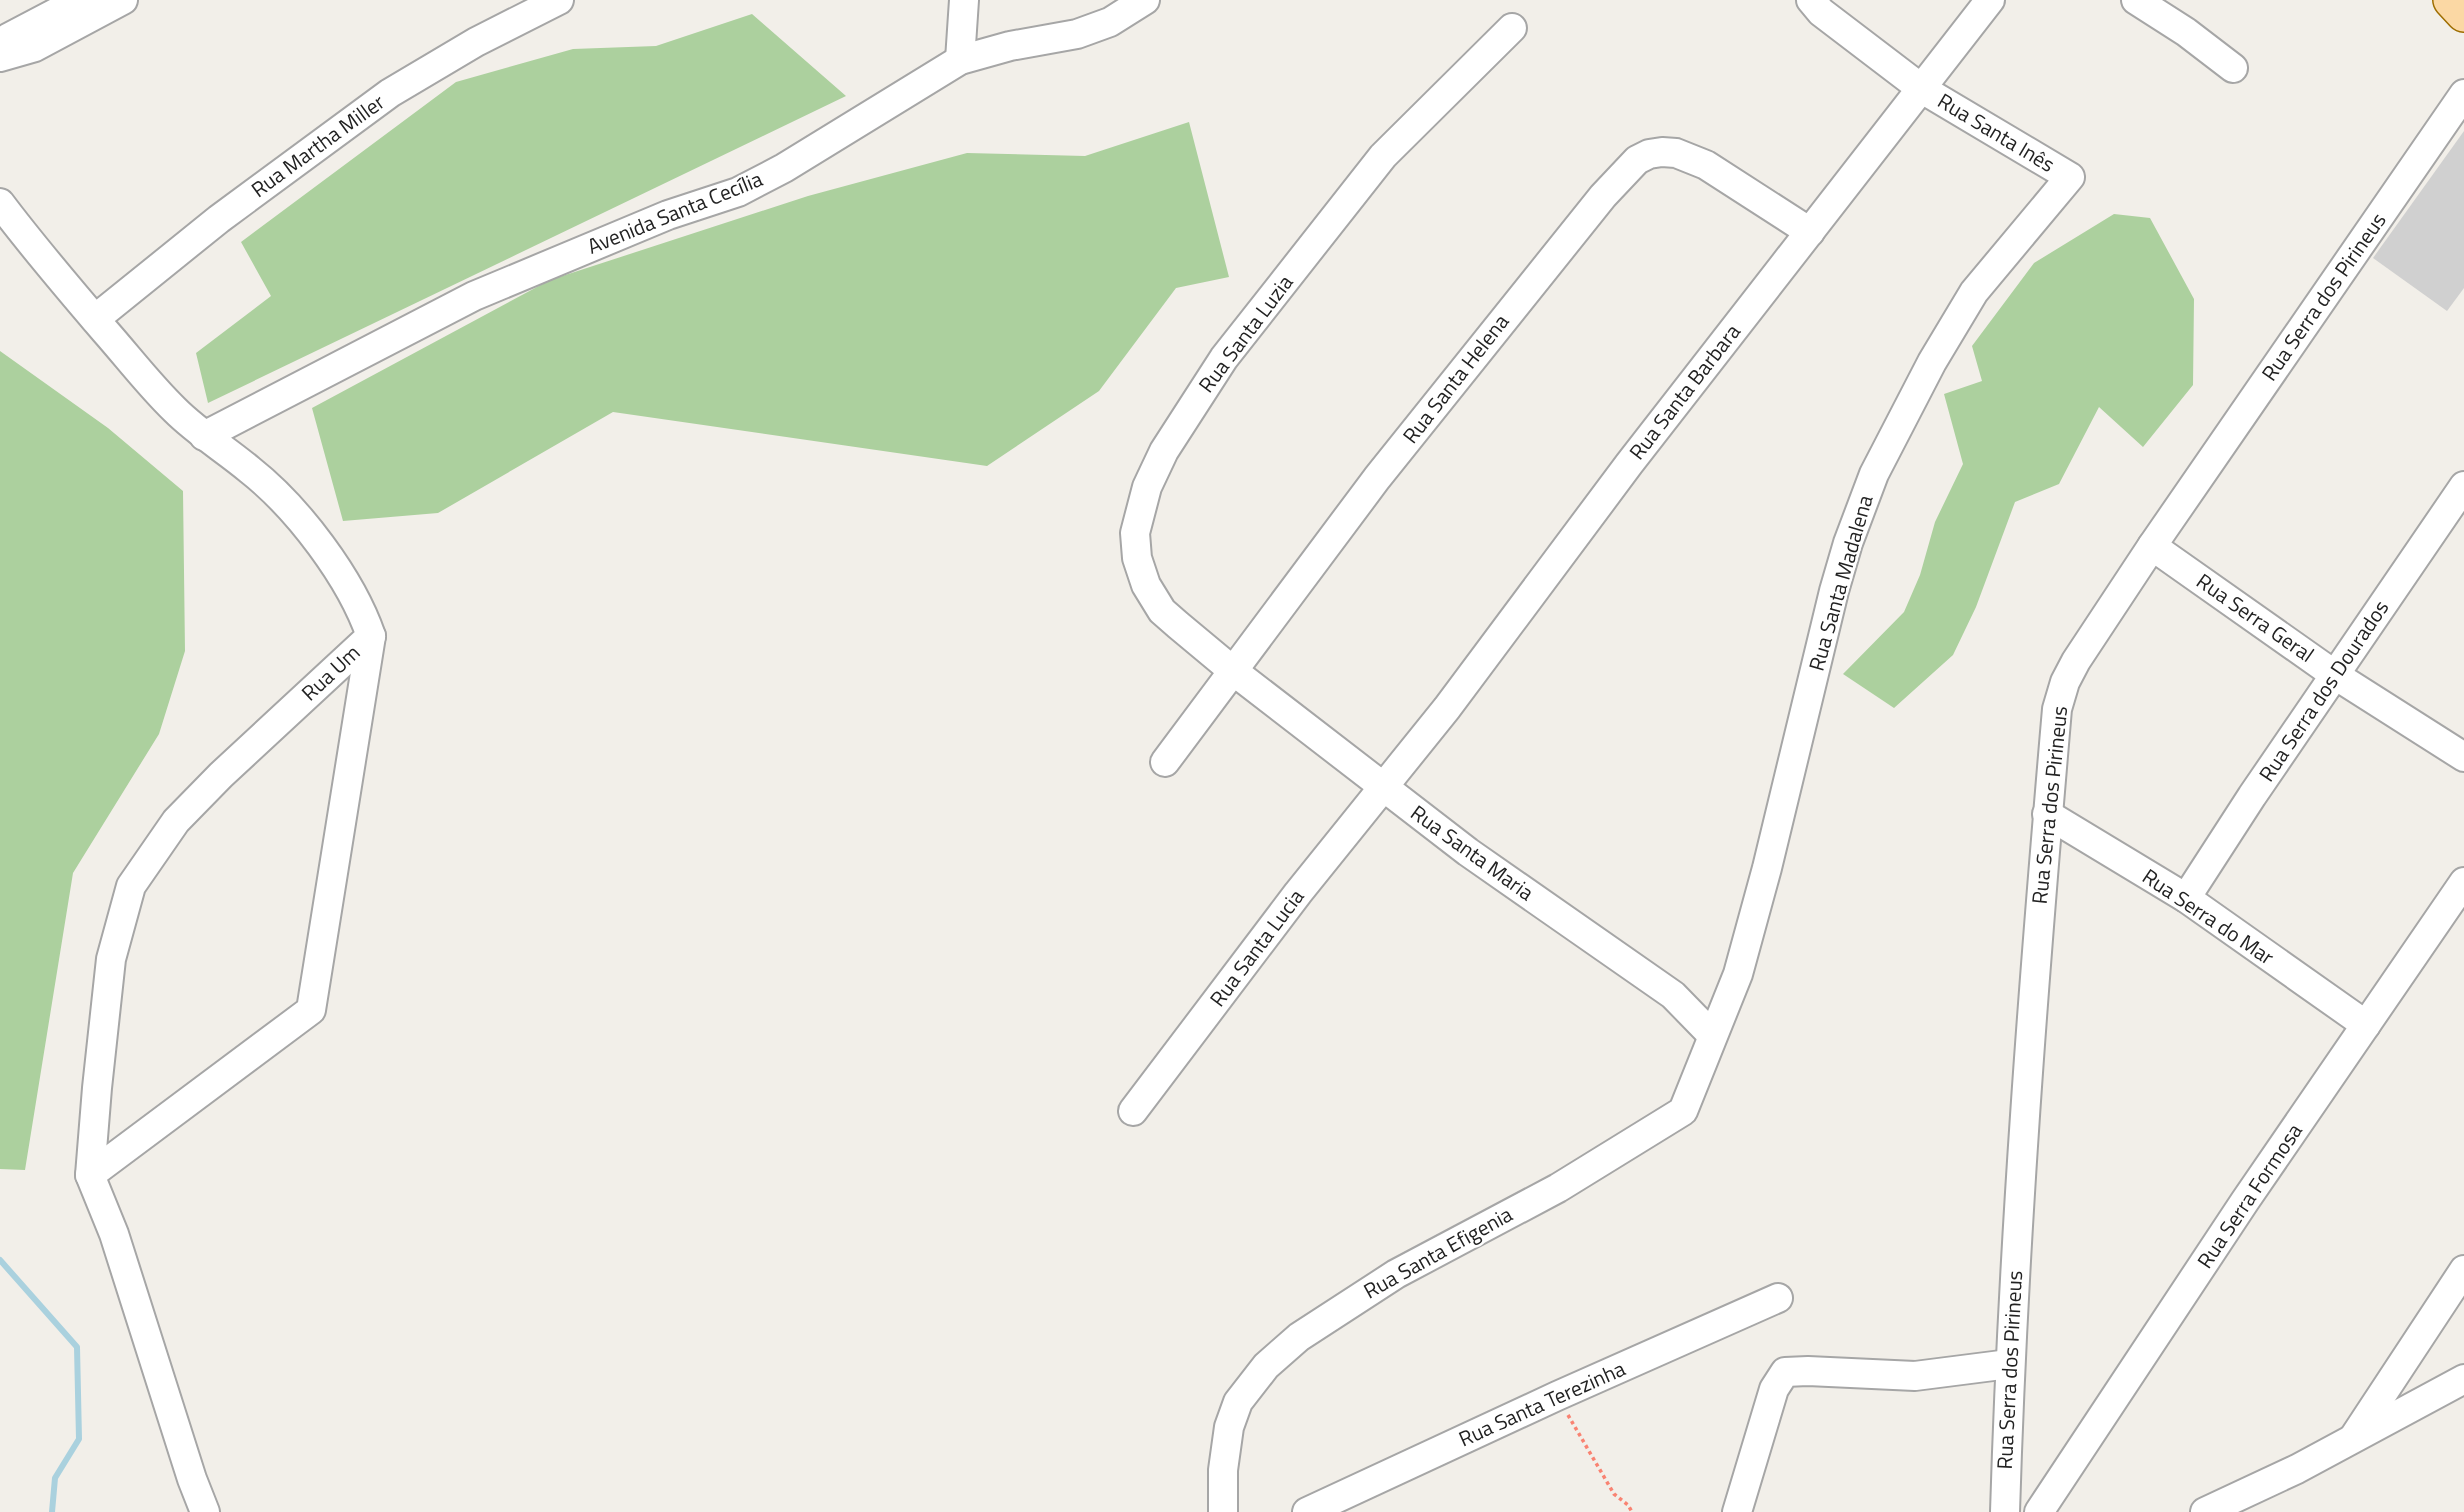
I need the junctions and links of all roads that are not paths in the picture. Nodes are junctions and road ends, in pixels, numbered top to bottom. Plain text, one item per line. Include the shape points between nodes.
1 (80, 0) edge
2 (123, 0) edge
3 (559, 0) edge
4 (964, 0) edge
5 (1145, 0) edge
6 (1811, 0) edge
7 (1990, 0) edge
8 (2136, 0) edge
9 (2451, 0) edge
10 (2464, 14) edge
11 (1512, 28) dead end
12 (0, 41) edge
13 (0, 57) edge
14 (960, 60) junction
15 (2233, 68) dead end
16 (1922, 89) junction
17 (2464, 94) edge
18 (2070, 177) joint
19 (0, 203) edge
20 (1810, 232) junction
21 (95, 319) junction
22 (204, 436) junction
23 (2464, 486) edge
24 (2152, 546) junction
25 (370, 636) junction
26 (1232, 670) junction
27 (2335, 675) junction
28 (2464, 757) edge
29 (1165, 762) dead end
30 (1384, 788) junction
31 (2047, 814) junction
32 (2464, 882) edge
33 (2186, 898) junction
34 (2366, 1025) junction
35 (1712, 1035) junction
36 (1133, 1111) dead end
37 (90, 1175) junction
38 (2464, 1270) edge
39 (1778, 1298) dead end
40 (2009, 1364) junction
41 (2464, 1379) edge
42 (2353, 1440) junction
43 (205, 1512) edge
44 (1223, 1512) edge
45 (1307, 1512) edge
46 (1737, 1512) edge
47 (2004, 1512) edge
48 (2039, 1512) edge
49 (2205, 1512) edge

1 - 12 street
2 - 13 street via 35,47
3 - 21 street, Rua Martha Miller via 390,93 219,219
4 - 14 street
5 - 14 street, Avenida Santa Cecília via 1110,22 1077,34
6 - 16 street, Rua Santa Inês
7 - 16 street, Rua Santa Barbara
8 - 15 street
9 - 10 main road
11 - 26 street, Rua Santa Luzia via 1383,156 1224,358 1164,451 1147,488 1135,533 1146,585 1162,611
14 - 22 street, Avenida Santa Cecília via 737,192 668,215 474,296
16 - 18 street, Rua Santa Inês
16 - 20 street, Rua Santa Barbara
17 - 24 street, Rua Serra dos Pirineus
18 - 35 street, Rua Santa Madalena via 1974,292 1874,474 1834,591 1738,974
19 - 21 street, Rua Um
20 - 26 street, Rua Santa Helena via 1692,158 1662,152 1637,160 1377,478
20 - 30 street, Rua Santa Barbara
21 - 22 street, Rua Um
22 - 25 street, Rua Um via 251,470 301,518 365,619
23 - 27 street, Rua Serra dos Dourados
24 - 27 street, Rua Serra Geral
24 - 31 street, Rua Serra dos Pirineus via 2065,682 2057,709
25 - 37 street, Rua Um via 176,821 131,887 111,959
25 - 37 street via 311,1010
26 - 29 street, Rua Santa Helena
26 - 30 street, Rua Santa Maria
27 - 28 street, Rua Serra Geral
27 - 33 street, Rua Serra dos Dourados
30 - 35 street, Rua Santa Maria via 1673,995
30 - 36 street, Rua Santa Lucia
31 - 33 street, Rua Serra do Mar
31 - 40 street, Rua Serra dos Pirineus
32 - 34 street, Rua Serra Formosa
33 - 34 street, Rua Serra do Mar
34 - 48 street, Rua Serra Formosa
35 - 44 street, Rua Santa Efigenia via 1683,1111 1558,1188 1396,1274 1299,1337 1266,1366 1238,1402 1229,1427
37 - 43 street via 114,1234
38 - 42 street
39 - 45 street, Rua Santa Terezinha
40 - 46 street via 1915,1376 1784,1372 1774,1389
40 - 47 street, Rua Serra dos Pirineus
41 - 42 street
42 - 49 street

